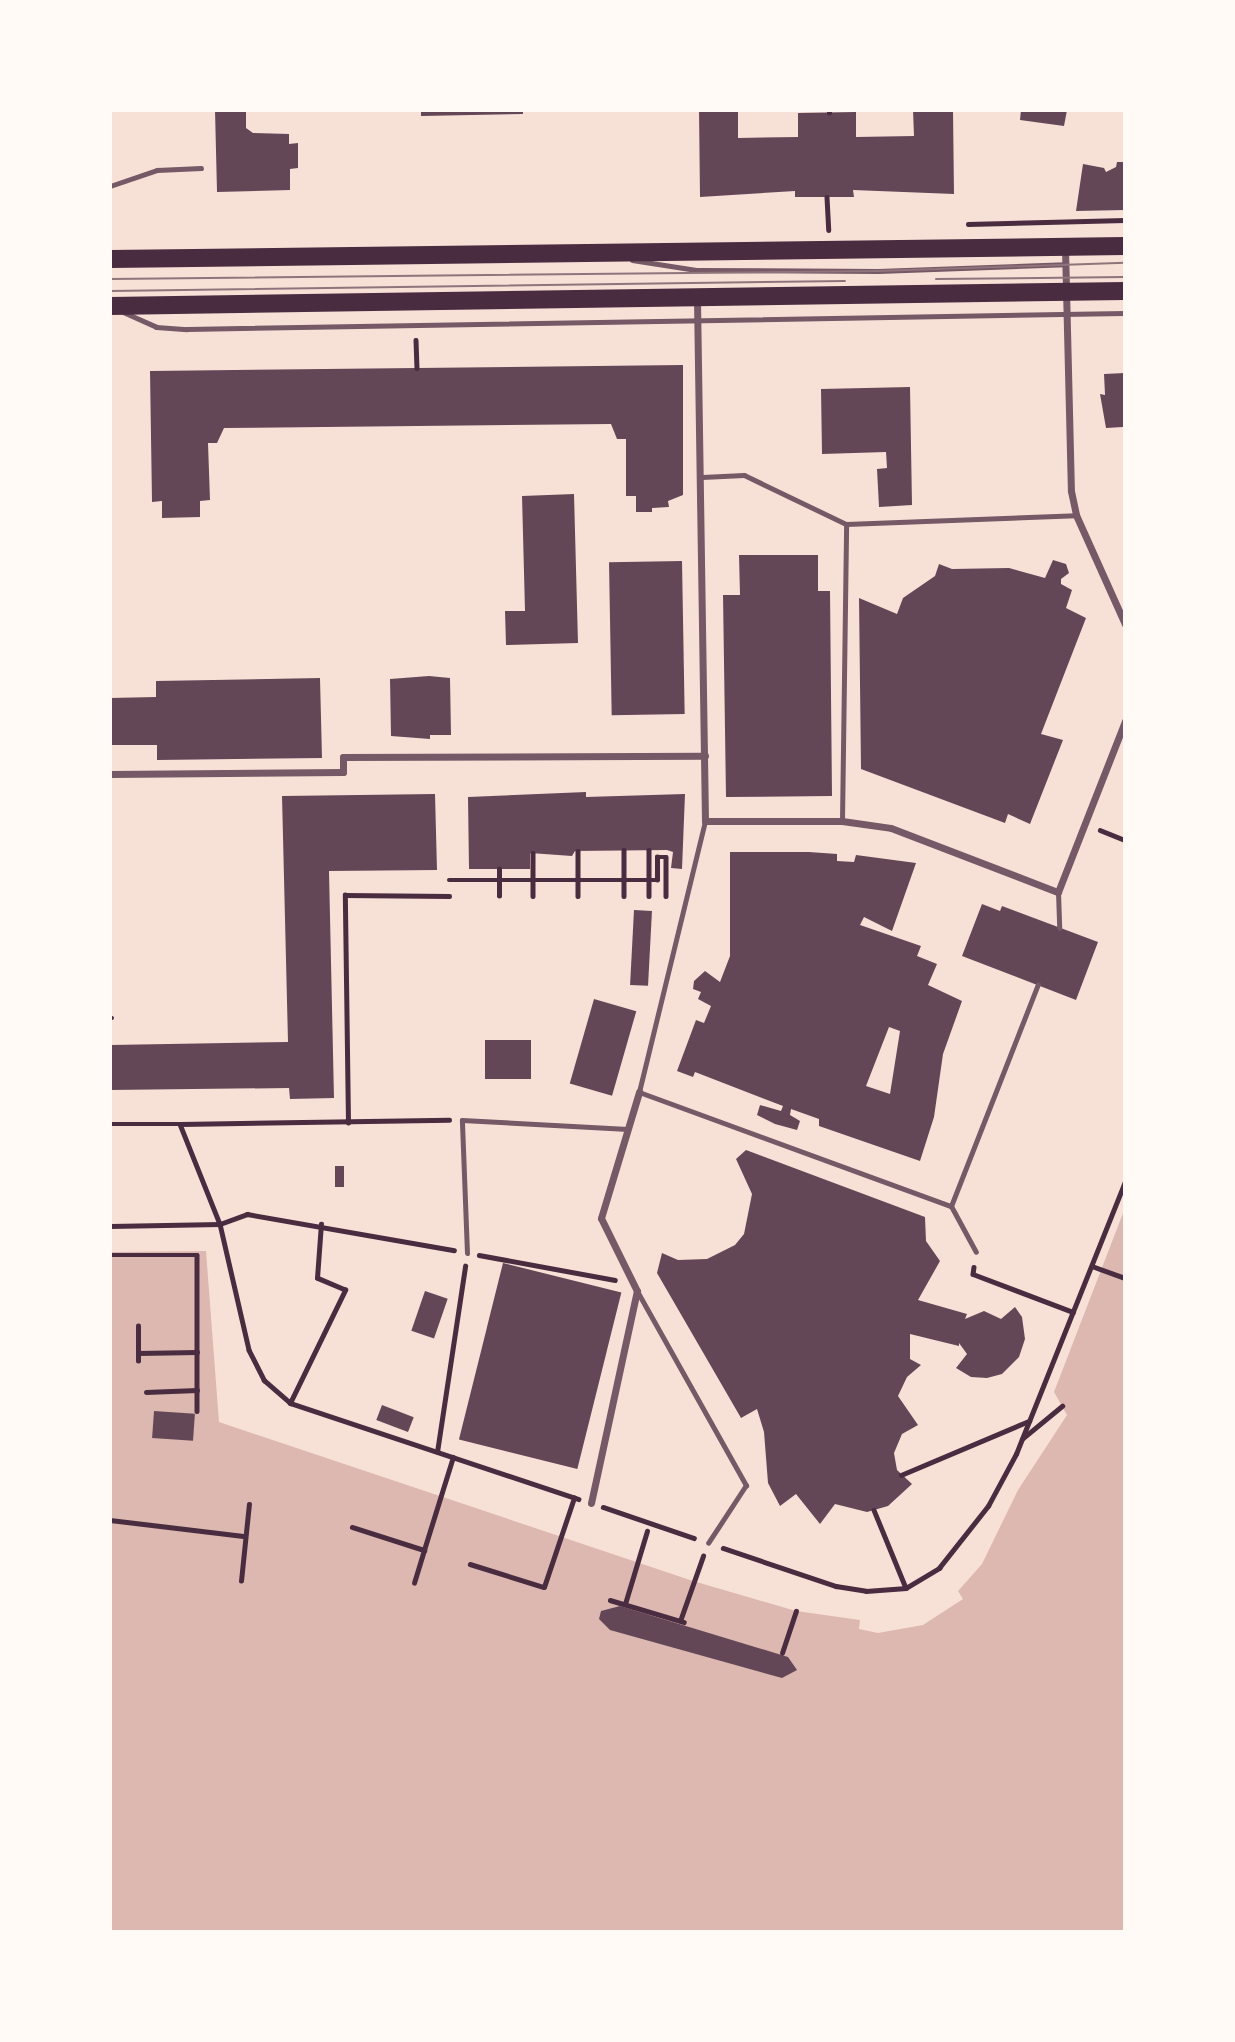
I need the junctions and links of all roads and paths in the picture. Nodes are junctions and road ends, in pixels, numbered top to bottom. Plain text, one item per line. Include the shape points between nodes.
1 (201, 168) dead end
2 (110, 186) edge
3 (827, 197) dead end
4 (1125, 220) edge
5 (979, 223) dead end
6 (1125, 246) edge
7 (830, 248) junction
8 (568, 251) junction
9 (1065, 255) junction
10 (110, 260) edge
11 (1066, 291) junction
12 (1125, 291) edge
13 (697, 300) junction
14 (110, 306) edge
15 (1125, 313) edge
16 (1066, 314) junction
17 (698, 321) junction
18 (415, 325) junction
19 (417, 368) dead end
20 (702, 477) junction
21 (1076, 515) junction
22 (846, 524) junction
23 (1125, 624) edge
24 (1125, 721) edge
25 (705, 756) junction
26 (110, 774) edge
27 (705, 821) junction
28 (842, 821) junction
29 (1086, 824) junction
30 (1125, 840) edge
31 (624, 850) dead end
32 (649, 850) dead end
33 (578, 851) dead end
34 (533, 853) dead end
35 (499, 869) dead end
36 (449, 880) dead end
37 (533, 880) junction
38 (578, 880) junction
39 (624, 880) junction
40 (649, 880) junction
41 (499, 881) junction
42 (1058, 892) junction
43 (533, 895) dead end
44 (449, 896) dead end
45 (499, 896) dead end
46 (578, 896) dead end
47 (624, 896) dead end
48 (649, 896) dead end
49 (666, 896) dead end
50 (1059, 928) dead end
51 (1038, 984) dead end
52 (639, 1092) junction
53 (462, 1120) junction
54 (348, 1123) junction
55 (110, 1124) edge
56 (180, 1124) junction
57 (628, 1129) junction
58 (951, 1206) junction
59 (220, 1224) junction
60 (321, 1224) junction
61 (110, 1226) edge
62 (976, 1252) dead end
63 (467, 1253) junction
64 (110, 1255) edge
65 (1092, 1266) dead end
66 (973, 1274) dead end
67 (1125, 1278) edge
68 (635, 1287) junction
69 (1073, 1312) dead end
70 (138, 1326) dead end
71 (197, 1352) junction
72 (138, 1353) junction
73 (138, 1361) dead end
74 (197, 1390) junction
75 (146, 1392) dead end
76 (290, 1403) dead end
77 (1062, 1406) dead end
78 (197, 1411) dead end
79 (1030, 1421) dead end
80 (1022, 1440) dead end
81 (437, 1452) dead end
82 (453, 1457) dead end
83 (901, 1475) dead end
84 (574, 1497) dead end
85 (591, 1503) dead end
86 (249, 1504) dead end
87 (874, 1510) dead end
88 (110, 1520) edge
89 (352, 1527) dead end
90 (647, 1531) dead end
91 (245, 1536) junction
92 (708, 1543) dead end
93 (424, 1550) junction
94 (702, 1560) dead end
95 (470, 1564) dead end
96 (241, 1581) dead end
97 (414, 1583) dead end
98 (906, 1588) dead end
99 (610, 1600) dead end
100 (625, 1604) junction
101 (796, 1611) dead end
102 (782, 1653) dead end

1 - 2 lane via 157,170
3 - 7 path
4 - 5 path
6 - 9 main road
7 - 8 main road
7 - 9 main road
8 - 9 lane via 696,270 878,271
8 - 10 main road
9 - 11 street
11 - 12 main road
11 - 13 main road
11 - 16 street
13 - 14 main road
13 - 17 street
14 - 18 lane via 156,327
15 - 16 lane
16 - 17 lane
16 - 21 street via 1068,447
17 - 18 lane
17 - 20 street
18 - 19 path
20 - 22 lane via 744,475
20 - 25 street
21 - 22 lane
21 - 23 street
22 - 28 lane
24 - 29 street
25 - 26 street via 342,757 343,772
25 - 27 street
27 - 28 street
27 - 52 lane
28 - 42 street via 891,828
29 - 30 path
29 - 42 street
31 - 39 path
32 - 40 path
33 - 38 path
34 - 37 path
35 - 41 path
36 - 41 path
37 - 38 path
37 - 41 path
37 - 43 path
38 - 39 path
38 - 46 path
39 - 40 path
39 - 47 path
40 - 48 path
40 - 49 path via 657,880 657,857 666,857
41 - 45 path
42 - 50 lane
44 - 54 path via 345,895
51 - 58 lane
52 - 57 street
52 - 58 lane
53 - 54 path
53 - 57 lane
53 - 63 lane
54 - 56 path
55 - 56 path
56 - 59 path
57 - 68 street via 601,1218
58 - 62 lane
59 - 60 path via 247,1214
59 - 61 path
60 - 63 path
60 - 76 path via 317,1278 345,1290
63 - 68 path
63 - 81 path
64 - 71 path via 197,1255
65 - 67 path
66 - 69 path
68 - 85 street
68 - 92 lane via 746,1485
70 - 72 path
71 - 72 path
71 - 74 path
72 - 73 path
74 - 75 path
74 - 78 path
77 - 80 path
79 - 83 path
82 - 93 path
84 - 95 path via 544,1587
86 - 91 path
87 - 98 path
88 - 91 path
89 - 93 path
90 - 100 path
91 - 96 path
93 - 97 path
94 - 100 path via 682,1622
99 - 100 path
101 - 102 path

